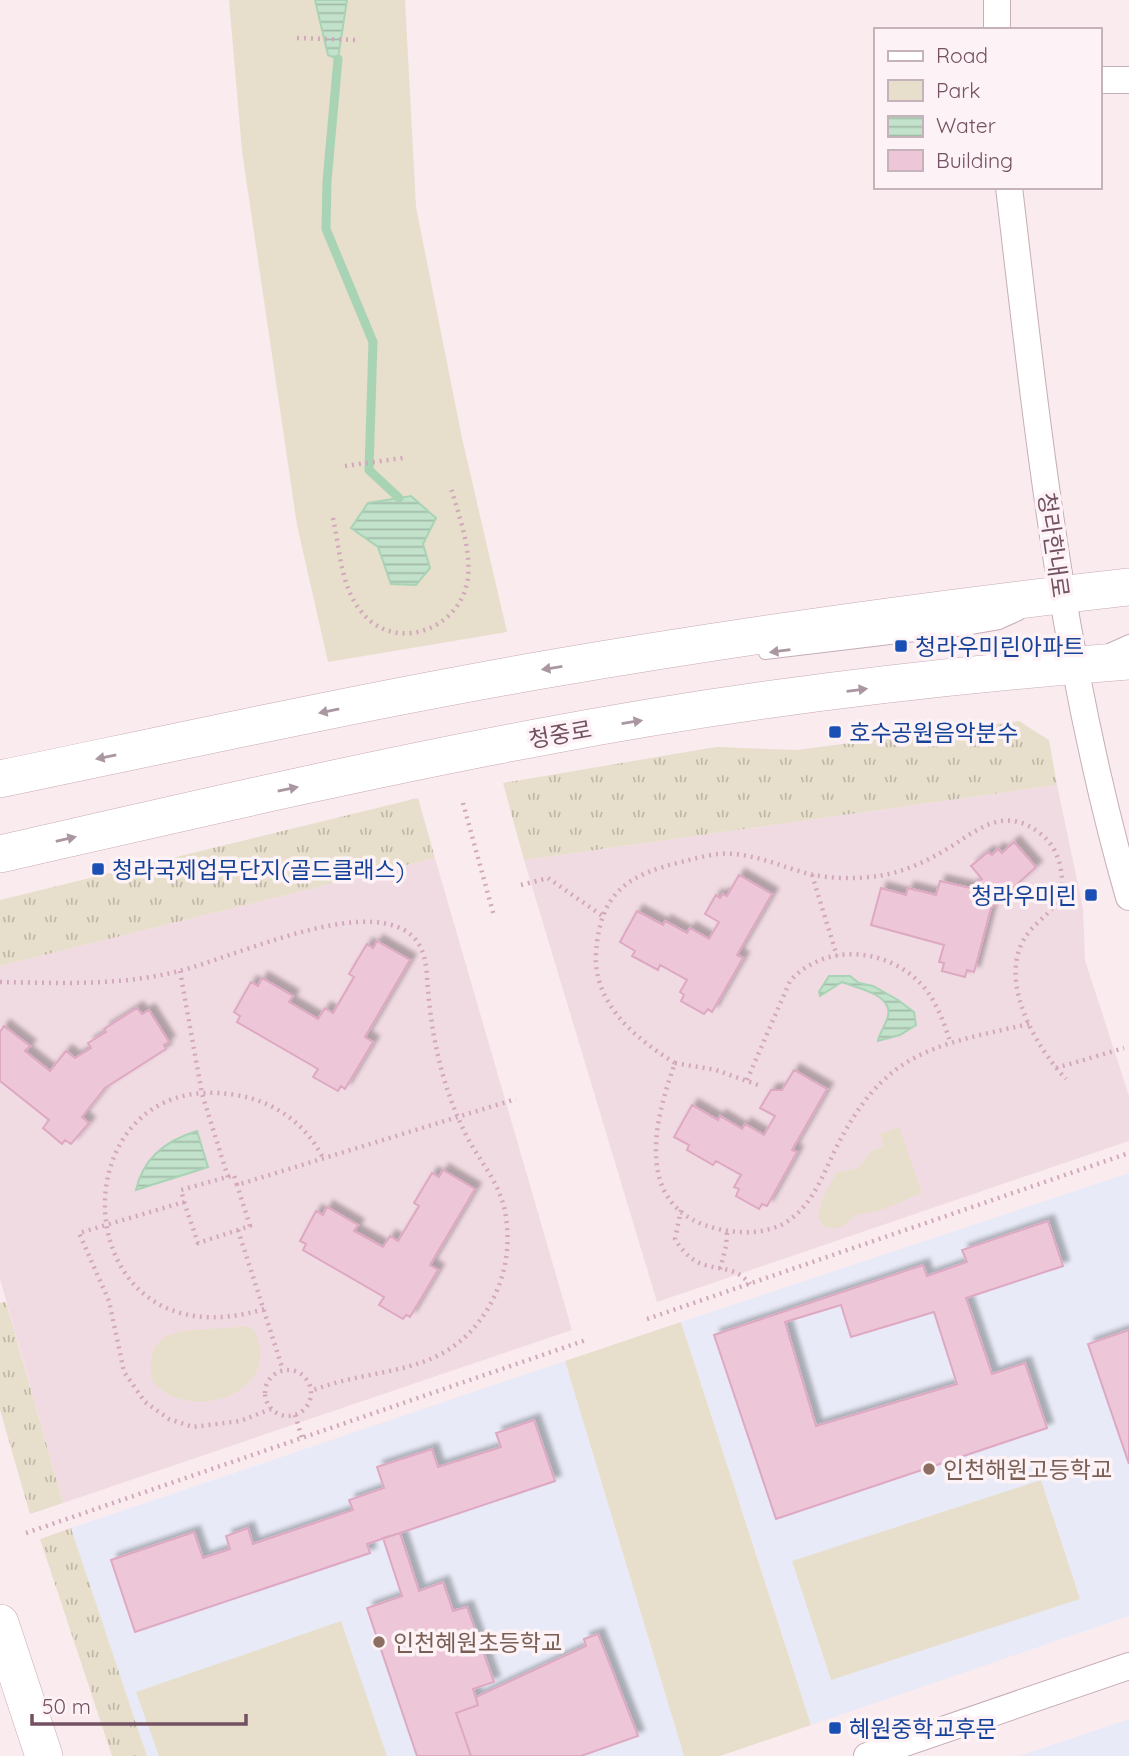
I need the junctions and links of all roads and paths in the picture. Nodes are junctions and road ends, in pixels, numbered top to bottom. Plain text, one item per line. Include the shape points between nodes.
1 (997, 0) edge
2 (997, 28) edge
3 (297, 38) dead end
4 (354, 40) dead end
5 (1101, 79) edge
6 (1129, 80) edge
7 (1009, 189) edge
8 (403, 458) dead end
9 (345, 466) dead end
10 (452, 488) dead end
11 (333, 518) dead end
12 (1129, 587) edge
13 (1061, 595) junction
14 (1129, 641) edge
15 (746, 655) dead end
16 (705, 658) dead end
17 (1129, 661) edge
18 (597, 663) junction
19 (1074, 665) junction
20 (0, 779) edge
21 (463, 803) dead end
22 (0, 855) edge
23 (811, 875) junction
24 (521, 885) dead end
25 (1129, 897) edge
26 (494, 916) dead end
27 (604, 917) junction
28 (836, 956) junction
29 (180, 971) junction
30 (0, 982) edge
31 (1028, 1024) junction
32 (950, 1041) junction
33 (1124, 1048) dead end
34 (675, 1063) junction
35 (1056, 1068) junction
36 (1066, 1079) dead end
37 (747, 1080) junction
38 (758, 1085) dead end
39 (202, 1094) junction
40 (516, 1099) dead end
41 (457, 1117) junction
42 (1129, 1153) edge
43 (323, 1158) junction
44 (228, 1177) junction
45 (237, 1185) junction
46 (184, 1202) junction
47 (681, 1210) junction
48 (105, 1225) junction
49 (238, 1230) junction
50 (727, 1231) junction
51 (720, 1269) junction
52 (750, 1284) junction
53 (264, 1309) junction
54 (648, 1319) dead end
55 (586, 1340) dead end
56 (283, 1370) junction
57 (311, 1391) junction
58 (271, 1409) junction
59 (295, 1415) junction
60 (302, 1438) junction
61 (26, 1533) dead end
62 (0, 1623) edge
63 (1129, 1667) edge
64 (44, 1756) edge
65 (867, 1756) edge

1 - 2 street
3 - 4 path
5 - 6 street
7 - 13 street, 청라한내로
8 - 9 path
10 - 11 path via 468,578 456,609 440,625 420,633 388,629 361,612 345,582
12 - 13 main road
13 -> 15 lane via 999,623
13 - 18 main road via 739,638
13 - 19 street, 청라한내로
14 - 19 lane
16 - 18 lane
17 - 19 main road, 청중로
18 -> 20 main road via 379,700
22 -> 19 main road, 청중로 via 543,736 826,694
19 - 25 street, 청라한내로 via 1094,766
21 - 26 path
23 - 27 path via 761,858 729,853 707,856 633,878 611,901
23 - 28 path
23 - 31 path via 888,873 916,865 981,825 997,822 1019,823 1041,833 1058,859 1062,889 1057,905 1030,932 1017,959 1020,998
24 - 27 path via 548,878
27 - 34 path via 598,935 597,970 610,1005 620,1020
28 - 32 path via 871,955 918,980 938,1010
28 - 37 path via 802,968 790,981
29 - 30 path via 84,983
29 - 39 path
29 - 41 path via 315,930 373,922 397,927 418,940 423,949 431,1029
31 - 32 path
31 - 35 path
32 - 50 path via 899,1066 867,1097 800,1211 765,1231
33 - 35 path
34 - 37 path
34 - 47 path via 659,1115 654,1157 664,1192
35 - 36 path
37 - 38 path
39 - 43 path via 233,1094 273,1107 303,1129
39 - 44 path
39 - 48 path via 160,1106 125,1133 108,1173
40 - 41 path
41 - 43 path
41 - 57 path via 497,1186 506,1219 505,1270 494,1299 464,1338 435,1360 361,1374
42 - 52 path
43 - 45 path
44 - 45 path via 234,1175
44 - 46 path via 181,1190
45 - 49 path via 250,1226
46 - 48 path
46 - 49 path via 198,1243
47 - 50 path via 705,1226
47 - 51 path via 675,1239 682,1252 706,1267
48 - 53 path via 121,1270 141,1293 166,1308 195,1317 226,1318
48 - 58 path via 79,1233 109,1301 124,1372 136,1394 169,1419 193,1427 240,1422
49 - 53 path
50 - 51 path
51 - 52 path via 743,1275
52 - 54 path
53 - 56 path
55 - 60 path
56 - 57 path via 298,1372
56 - 58 path via 266,1385 265,1399
57 - 59 path via 307,1406
58 - 59 path via 280,1416
59 - 60 path
60 - 61 path
62 - 64 main road
63 - 65 street

